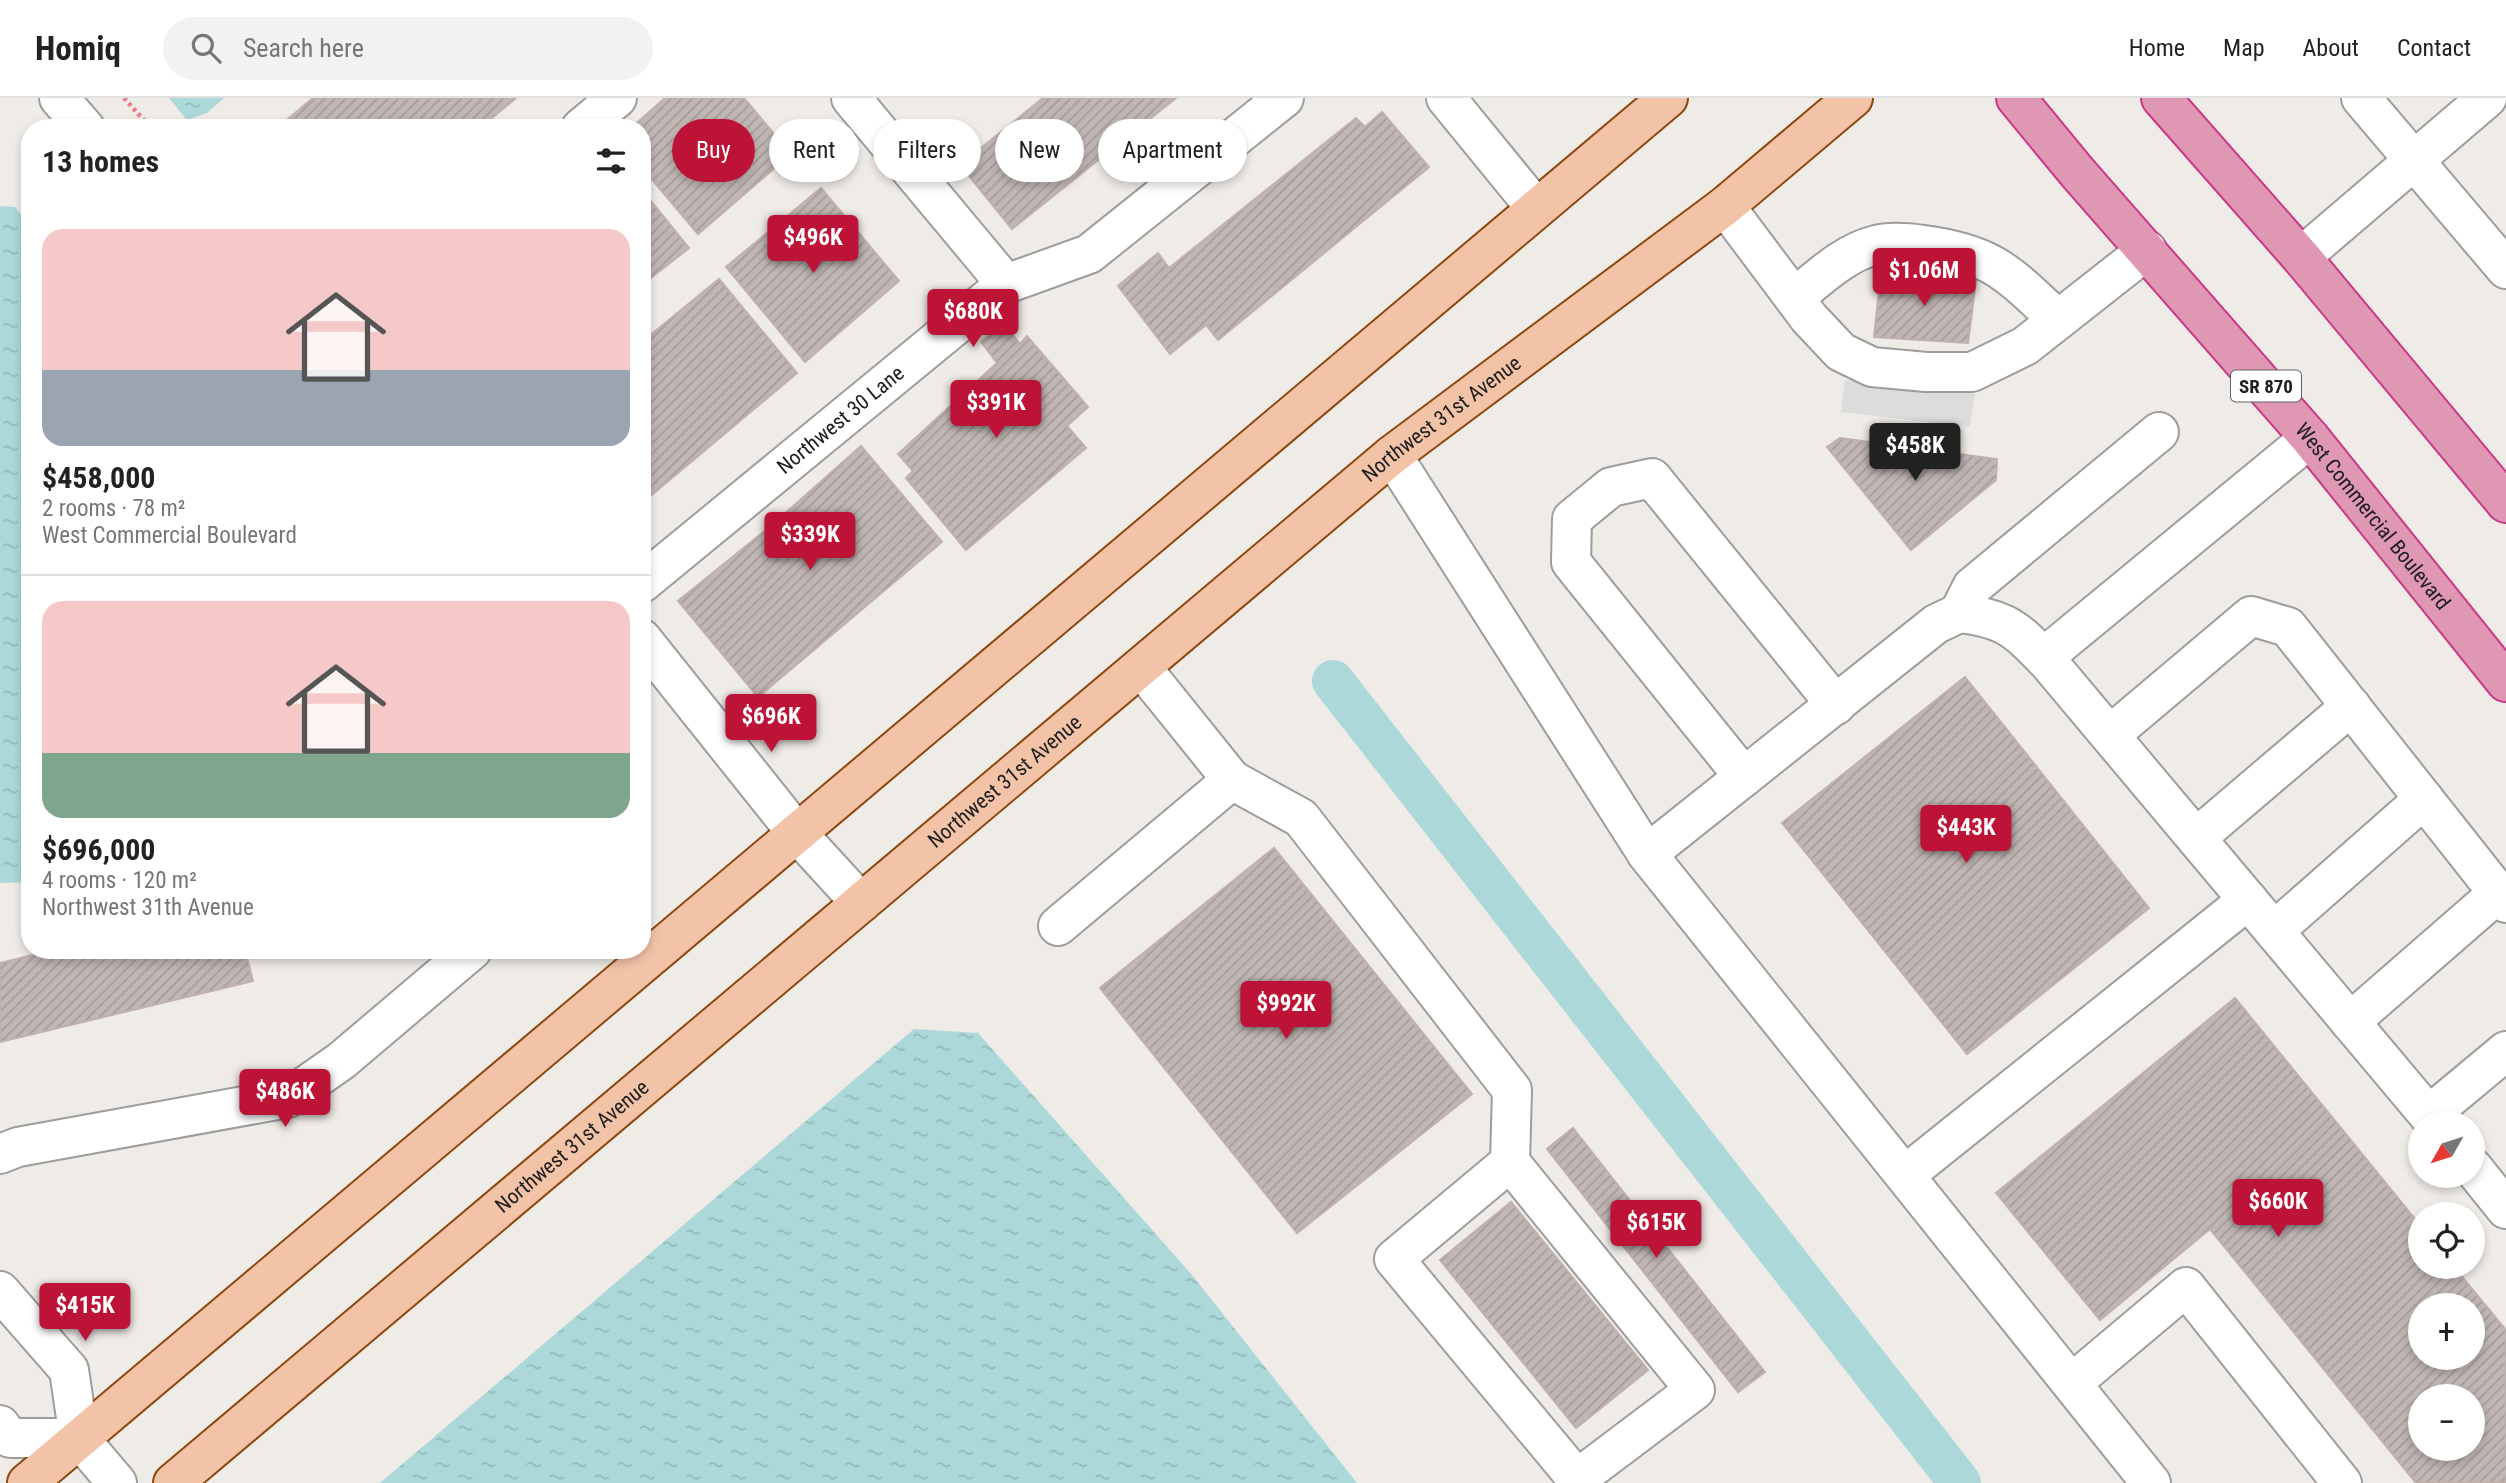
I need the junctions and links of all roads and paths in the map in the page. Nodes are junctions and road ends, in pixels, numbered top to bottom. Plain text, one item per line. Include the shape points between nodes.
1 (59, 98) edge
2 (124, 98) edge
3 (617, 98) edge
4 (851, 98) edge
5 (1284, 98) edge
6 (1668, 98) edge
7 (1853, 98) edge
8 (2016, 98) edge
9 (2161, 98) edge
10 (2361, 98) edge
11 (2487, 98) edge
12 (1457, 102) edge
13 (77, 119) edge
14 (142, 119) edge
15 (592, 119) edge
16 (2413, 161) junction
17 (1725, 206) junction
18 (1535, 207) junction
19 (2147, 250) junction
20 (2301, 257) junction
21 (2506, 269) edge
22 (1006, 284) junction
23 (1794, 298) junction
24 (2058, 320) junction
25 (2159, 432) dead end
26 (2310, 438) junction
27 (1392, 455) junction
28 (2506, 503) edge
29 (651, 576) edge
30 (1959, 613) junction
31 (651, 650) edge
32 (2044, 657) junction
33 (1141, 667) junction
34 (2506, 682) edge
35 (1836, 705) junction
36 (2351, 706) junction
37 (2110, 736) junction
38 (1744, 776) junction
39 (1232, 780) junction
40 (2424, 799) junction
41 (796, 832) junction
42 (2196, 838) junction
43 (1647, 854) junction
44 (2502, 898) edge
45 (2248, 900) junction
46 (861, 903) junction
47 (1058, 926) dead end
48 (2273, 930) junction
49 (651, 955) edge
50 (461, 959) edge
51 (646, 959) edge
52 (2350, 1021) junction
53 (2506, 1051) edge
54 (2425, 1111) edge
55 (2441, 1111) edge
56 (0, 1154) edge
57 (1510, 1162) junction
58 (1905, 1175) junction
59 (0, 1291) edge
60 (2071, 1384) junction
61 (0, 1425) edge
62 (79, 1438) junction
63 (27, 1483) edge
64 (117, 1483) edge
65 (173, 1483) edge
66 (2151, 1483) edge
67 (2342, 1483) edge

1 - 13 street
2 - 14 path
3 - 15 street
4 - 22 street
5 - 22 street, Northwest 30 Lane via 1089,254
6 - 18 main road
7 - 17 main road, Northwest 31st Avenue
8 - 19 highway, West Commercial Boulevard / SR 870
9 - 20 highway
10 - 16 street
11 - 16 street
12 - 18 street
16 - 20 street
16 - 21 street
17 - 23 street
17 - 27 main road, Northwest 31st Avenue
18 - 41 main road
19 - 24 street
19 - 26 highway, West Commercial Boulevard / SR 870
20 - 28 highway
22 - 29 street, Northwest 30 Lane
23 - 24 street via 1838,262 1877,244 1913,243 1988,260
23 - 24 street via 1841,352 1872,367 1926,372 1972,372 2025,346
25 - 30 street via 1972,587
26 - 32 street
26 - 34 highway, West Commercial Boulevard / SR 870
27 - 33 main road, Northwest 31st Avenue
27 - 43 street
30 - 32 street via 2012,626
30 - 35 street via 1936,624
31 - 41 street
32 - 37 street
33 - 39 street
33 - 46 main road, Northwest 31st Avenue
35 - 38 street
35 - 38 street via 1652,478 1611,487 1572,519 1571,562
36 - 37 street via 2288,627 2251,616
36 - 40 street
36 - 42 street
37 - 42 street
38 - 43 street
39 - 47 street
39 - 57 street via 1301,818 1512,1090
40 - 44 street
40 - 48 street
41 - 46 street
41 - 49 main road
42 - 45 street
43 - 58 street
44 - 52 street
45 - 48 street
45 - 58 street
46 - 65 main road, Northwest 31st Avenue
48 - 52 street
50 - 56 street via 341,1061 288,1098
51 - 62 main road
52 - 54 street
53 - 55 street
57 - 57 street via 1394,1259 1577,1479 1695,1390
58 - 60 street
59 - 62 street via 69,1370
60 - 66 street
60 - 67 street via 2186,1287
61 - 62 street via 10,1438
62 - 63 main road
62 - 64 street

